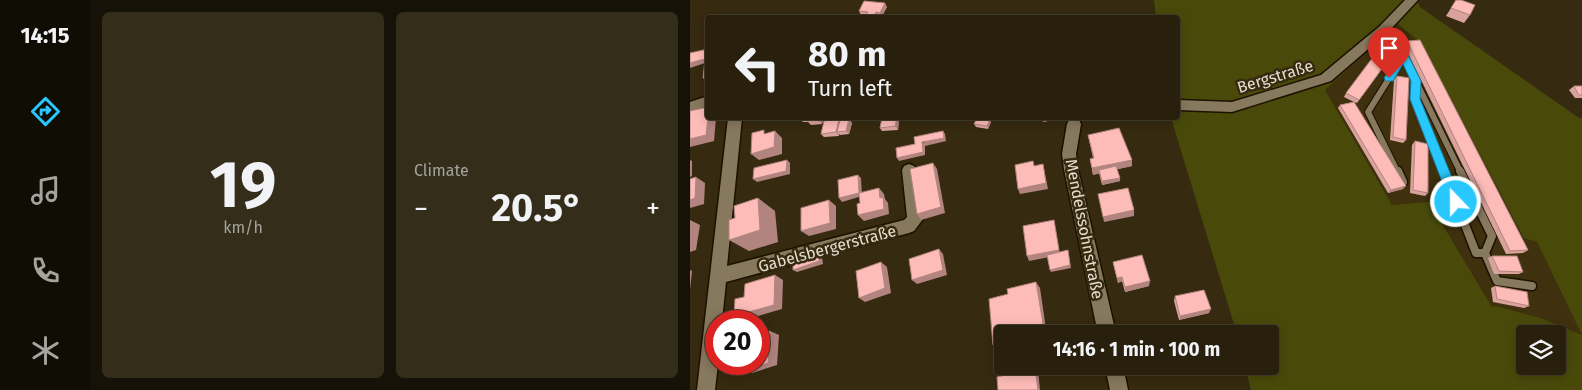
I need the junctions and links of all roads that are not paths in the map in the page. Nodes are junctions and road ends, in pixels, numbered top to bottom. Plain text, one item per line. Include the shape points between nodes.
1 (1412, 0) edge
2 (1384, 29) junction
3 (1401, 51) junction
4 (1416, 81) junction
5 (705, 102) edge
6 (1180, 105) edge
7 (690, 106) edge
8 (734, 120) edge
9 (1074, 124) dead end
10 (909, 170) edge
11 (1403, 182) edge
12 (1485, 253) junction
13 (717, 278) junction
14 (1532, 286) dead end
15 (1105, 325) edge
16 (1116, 375) edge
17 (706, 390) edge
18 (1119, 390) edge

1 - 2 street, Bergstraße
2 - 3 lane
2 - 6 street, Bergstraße via 1326,78 1232,107
3 - 4 lane
3 - 11 lane via 1400,61 1368,112
4 - 12 lane via 1492,236
4 - 12 lane via 1415,99 1476,253
5 - 7 street
8 - 13 street
9 - 15 street, Mendelssohnstraße via 1069,154 1071,169
10 - 13 street, Gabelsbergerstraße via 915,219 910,226
12 - 14 lane via 1497,281
13 - 17 street
16 - 18 street

